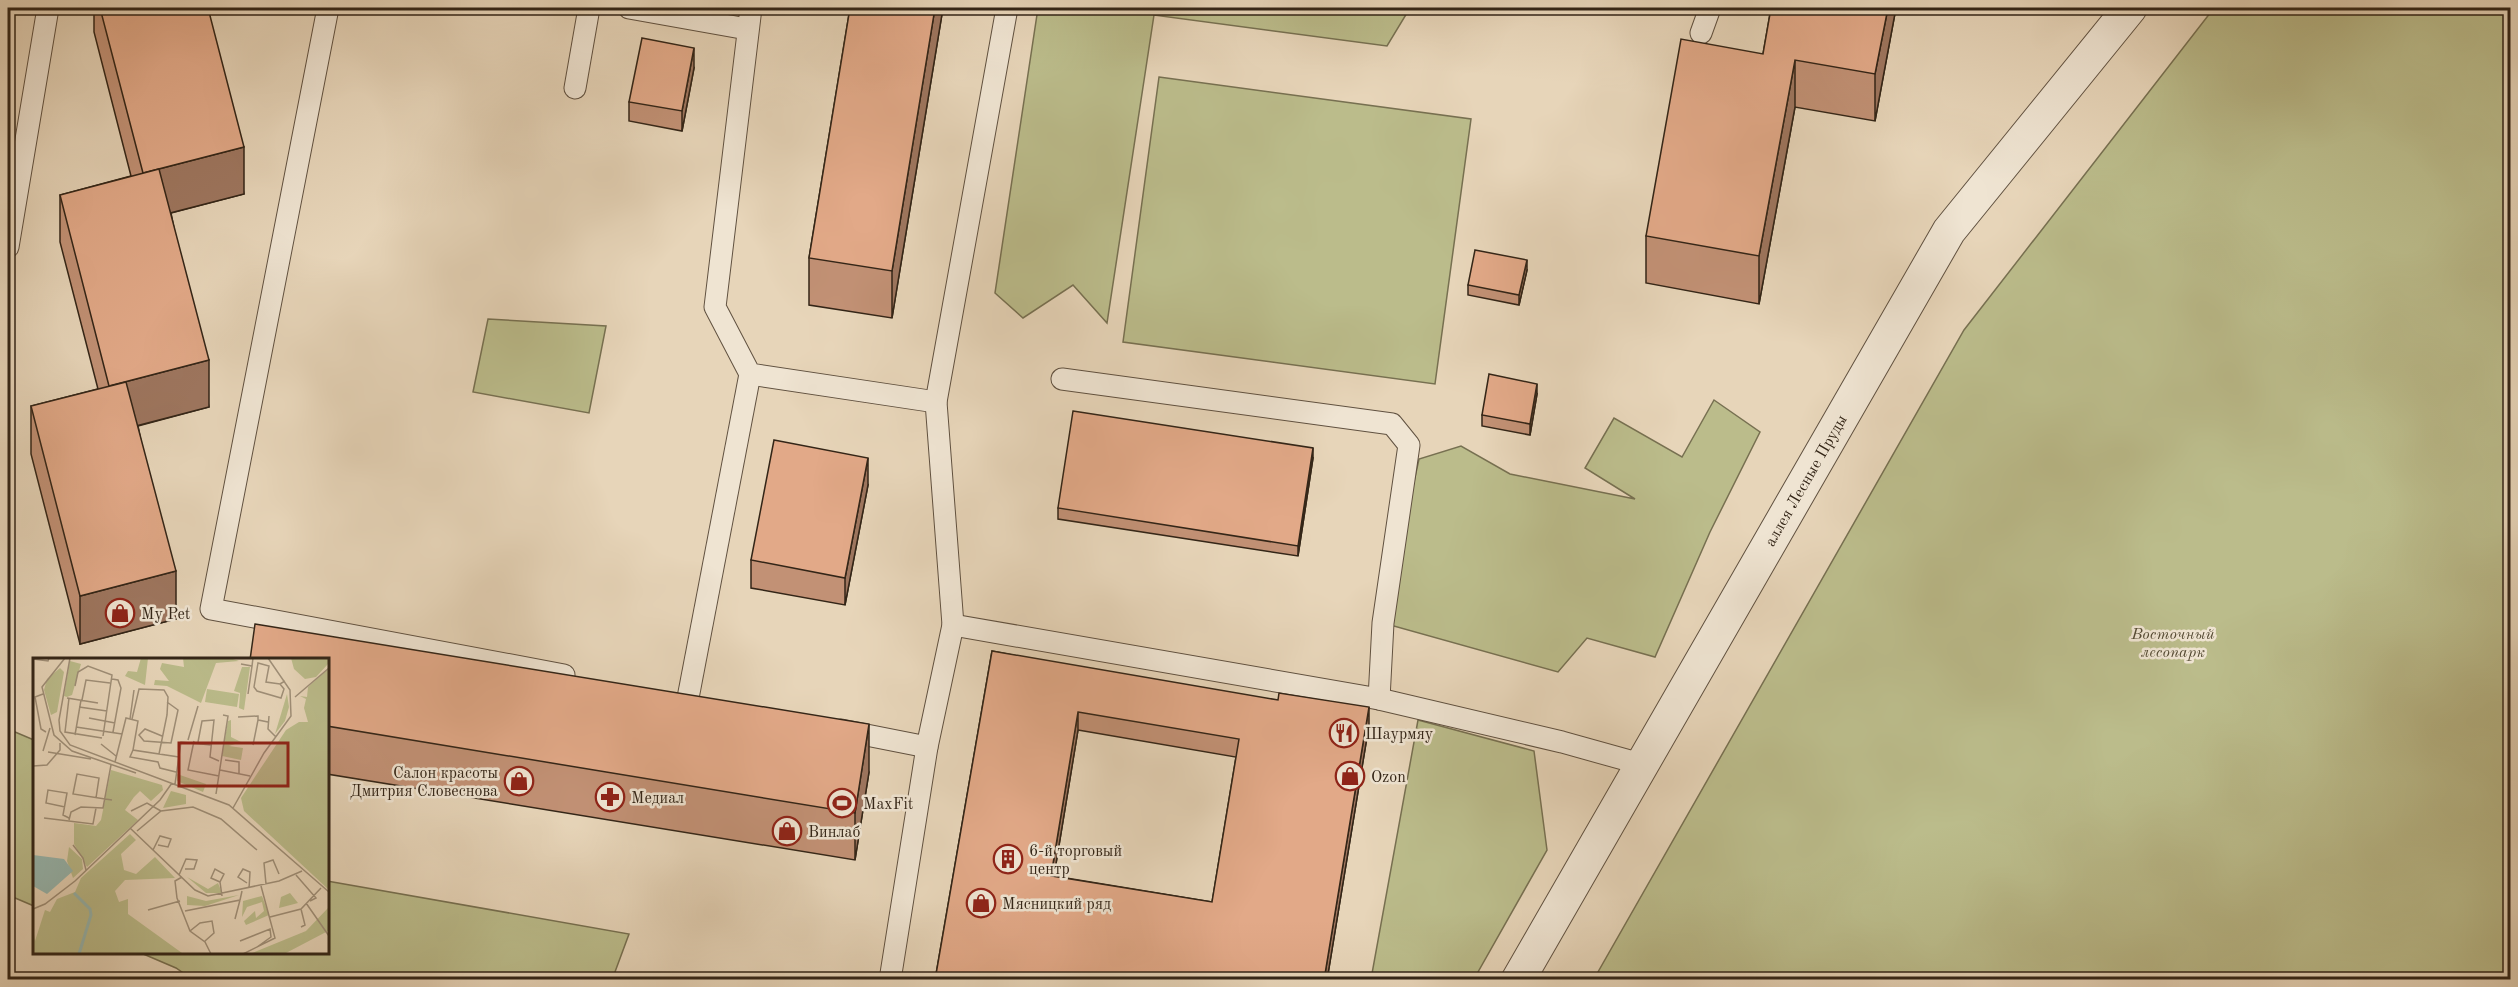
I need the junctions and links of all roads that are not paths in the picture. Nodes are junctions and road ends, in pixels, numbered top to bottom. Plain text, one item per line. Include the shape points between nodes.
1 (48, 8) edge
2 (328, 8) edge
3 (589, 8) edge
4 (629, 8) edge
5 (751, 8) edge
6 (1007, 8) edge
7 (1710, 8) edge
8 (2130, 8) edge
9 (747, 29) junction
10 (1701, 33) dead end
11 (575, 88) dead end
12 (8, 247) edge
13 (750, 374) junction
14 (1062, 380) dead end
15 (936, 402) junction
16 (953, 625) junction
17 (582, 678) edge
18 (664, 694) edge
19 (688, 698) junction
20 (1379, 699) junction
21 (710, 703) edge
22 (825, 726) edge
23 (927, 747) junction
24 (1641, 764) junction
25 (890, 980) edge
26 (1518, 980) edge

1 - 12 lane
2 - 17 lane via 211,609
3 - 11 lane
4 - 9 lane
5 - 9 lane
6 - 15 lane
7 - 10 lane
8 - 24 street, аллея Лесные Пруды via 1949,231
9 - 13 lane via 715,307
13 - 15 lane
13 - 19 lane
14 - 20 lane via 1392,424 1409,445 1383,622
15 - 16 lane
16 - 20 lane
16 - 23 lane
18 - 19 lane
19 - 21 lane
20 - 24 lane
22 - 23 lane
23 - 25 lane
24 - 26 street, аллея Лесные Пруды

